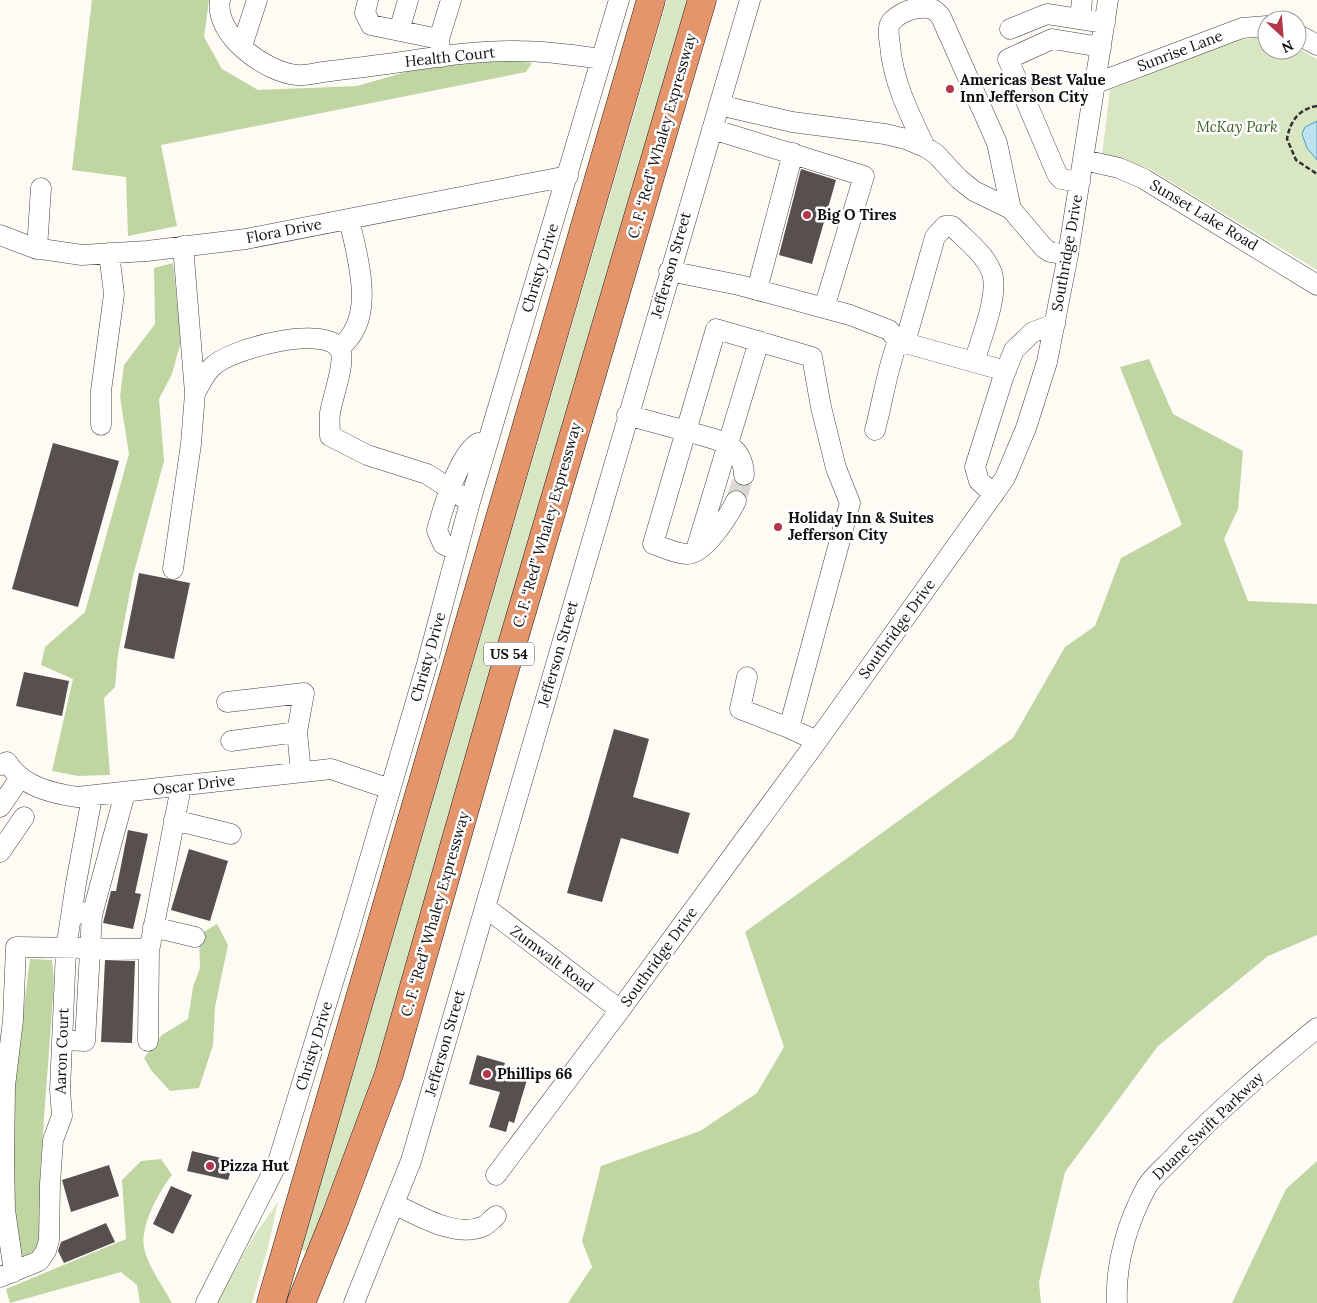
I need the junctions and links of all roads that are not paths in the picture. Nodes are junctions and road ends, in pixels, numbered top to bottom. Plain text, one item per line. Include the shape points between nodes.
1 (220, 0) edge
2 (257, 0) edge
3 (368, 0) edge
4 (408, 0) edge
5 (450, 0) edge
6 (619, 0) edge
7 (651, 0) edge
8 (702, 0) edge
9 (750, 0) edge
10 (1108, 0) edge
11 (1081, 10) edge
12 (1105, 23) junction
13 (1257, 27) edge
14 (1010, 30) dead end
15 (399, 31) junction
16 (242, 46) junction
17 (1101, 47) junction
18 (440, 48) junction
19 (602, 59) junction
20 (1094, 84) junction
21 (719, 105) junction
22 (712, 129) junction
23 (925, 147) junction
24 (793, 153) junction
25 (1084, 160) junction
26 (568, 176) junction
27 (1080, 182) junction
28 (41, 188) dead end
29 (1012, 209) junction
30 (349, 219) junction
31 (0, 235) edge
32 (183, 246) junction
33 (37, 249) junction
34 (109, 253) junction
35 (1068, 255) junction
36 (670, 271) junction
37 (1317, 285) edge
38 (757, 290) junction
39 (824, 308) junction
40 (1054, 324) junction
41 (759, 341) junction
42 (902, 342) junction
43 (339, 348) junction
44 (974, 362) junction
45 (1006, 371) junction
46 (195, 392) junction
47 (628, 416) junction
48 (101, 425) dead end
49 (875, 430) dead end
50 (686, 431) junction
51 (729, 444) junction
52 (488, 445) junction
53 (744, 475) tunnel mouth
54 (452, 490) junction
55 (994, 494) junction
56 (736, 501) tunnel mouth
57 (470, 502) junction
58 (457, 551) junction
59 (695, 552) junction
60 (173, 569) dead end
61 (747, 677) dead end
62 (227, 702) dead end
63 (789, 728) junction
64 (297, 732) junction
65 (231, 741) dead end
66 (817, 741) junction
67 (4, 763) edge
68 (301, 772) junction
69 (20, 778) junction
70 (181, 786) junction
71 (390, 789) junction
72 (125, 793) junction
73 (92, 797) junction
74 (0, 806) edge
75 (24, 817) dead end
76 (174, 820) junction
77 (231, 834) dead end
78 (0, 852) edge
79 (485, 907) junction
80 (71, 910) junction
81 (92, 915) junction
82 (154, 927) junction
83 (195, 938) dead end
84 (66, 949) junction
85 (90, 949) junction
86 (149, 949) junction
87 (620, 1010) junction
88 (1317, 1028) edge
89 (62, 1040) junction
90 (148, 1041) dead end
91 (496, 1174) dead end
92 (394, 1204) junction
93 (496, 1216) dead end
94 (7, 1275) edge
95 (206, 1303) edge
96 (271, 1303) edge
97 (301, 1303) edge
98 (354, 1303) edge
99 (1117, 1303) edge

1 - 16 street via 221,19 230,36
2 - 16 street
3 - 15 street via 365,12 371,25
4 - 15 street
5 - 18 street
6 - 19 street, Christy Drive
7 - 96 highway, US 54
8 - 97 highway, C. F. “Red” Whaley Expressway / US 54 via 506,662 389,1074
9 - 21 street, Jefferson Street
10 - 12 street, Southridge Drive
11 - 12 street
11 - 14 street via 1047,14
12 - 17 street, Southridge Drive
13 - 20 street, Sunrise Lane via 1242,28
15 - 18 street
16 - 18 street, Health Court via 269,65 297,76
17 - 20 street, Southridge Drive
17 - 27 street via 1052,39 1008,59 1057,174 1061,179
18 - 19 street, Health Court via 562,53
19 - 26 street, Christy Drive
20 - 25 street, Southridge Drive
21 - 22 street, Jefferson Street
21 - 23 street via 792,122 885,134
22 - 24 street
22 - 36 street, Jefferson Street
23 - 29 street via 974,191
23 - 29 street via 899,90 888,31 891,22 908,10 928,6 941,17 997,143
24 - 38 street
24 - 39 street via 864,176
25 - 27 street, Southridge Drive
25 - 37 street, Sunset Lake Road via 1119,168 1144,179
26 - 30 street, Flora Drive
26 - 52 street, Christy Drive
27 - 35 street, Southridge Drive
28 - 33 street
29 - 35 street via 1044,248
30 - 32 street, Flora Drive via 246,239
30 - 43 street via 360,269 362,306 346,343
31 - 33 street, Flora Drive
32 - 34 street, Flora Drive
32 - 46 street
33 - 34 street, Flora Drive via 82,255
34 - 48 street via 114,294 101,391
35 - 40 street, Southridge Drive
36 - 38 street
36 - 47 street, Jefferson Street
38 - 39 street
39 - 42 street via 888,330
40 - 45 street via 1033,332 1014,350
40 - 55 street, Southridge Drive via 1047,362 1026,428 1006,478
41 - 50 street via 716,329
41 - 51 street
41 - 63 street via 812,357 836,468 850,503
42 - 44 street
42 - 44 street via 935,237 945,226 952,226 984,260 992,272 995,287
42 - 49 street via 890,362
43 - 46 street via 324,338 284,340 239,352 212,366
43 - 54 street via 343,359 330,415 330,436 366,455 426,474
44 - 45 street
45 - 55 street via 975,467 979,480
46 - 60 street
47 - 50 street
47 - 79 street, Jefferson Street
50 - 51 street
50 - 59 street via 653,544 687,554
51 - 53 street via 740,452
51 - 59 street
52 - 54 street via 478,443 470,448
52 - 57 street, Christy Drive
54 - 57 street
54 - 58 street via 437,530 443,544
55 - 66 street, Southridge Drive
56 - 59 street via 726,521
57 - 58 street, Christy Drive
58 - 71 street, Christy Drive
61 - 63 street via 740,710
62 - 64 street via 304,693
63 - 66 street
64 - 65 street
64 - 68 street
66 - 87 street, Southridge Drive
67 - 69 street, Oscar Drive
68 - 70 street, Oscar Drive
68 - 71 street, Oscar Drive via 331,769
69 - 73 street, Oscar Drive via 62,795
69 - 74 street
70 - 72 street, Oscar Drive
70 - 76 street
71 - 95 street, Christy Drive via 278,1162
72 - 73 street, Oscar Drive
72 - 81 street
73 - 80 street, Aaron Court
75 - 78 street
76 - 77 street
76 - 82 street
79 - 87 street, Zumwalt Road
79 - 92 street, Jefferson Street via 411,1161
80 - 81 street
80 - 84 street, Aaron Court
81 - 85 street
82 - 83 street
82 - 86 street
84 - 85 street
84 - 89 street, Aaron Court
84 - 94 street via 16,947 13,1020 5,1086
85 - 86 street
85 - 89 street via 85,1041
86 - 90 street
87 - 91 street, Southridge Drive
88 - 99 street, Duane Swift Parkway via 1260,1075 1188,1142 1148,1185 1126,1233 1116,1285
89 - 94 street, Aaron Court via 62,1116 53,1140 49,1240 39,1261
92 - 93 street via 457,1229 484,1226
92 - 98 street, Jefferson Street

